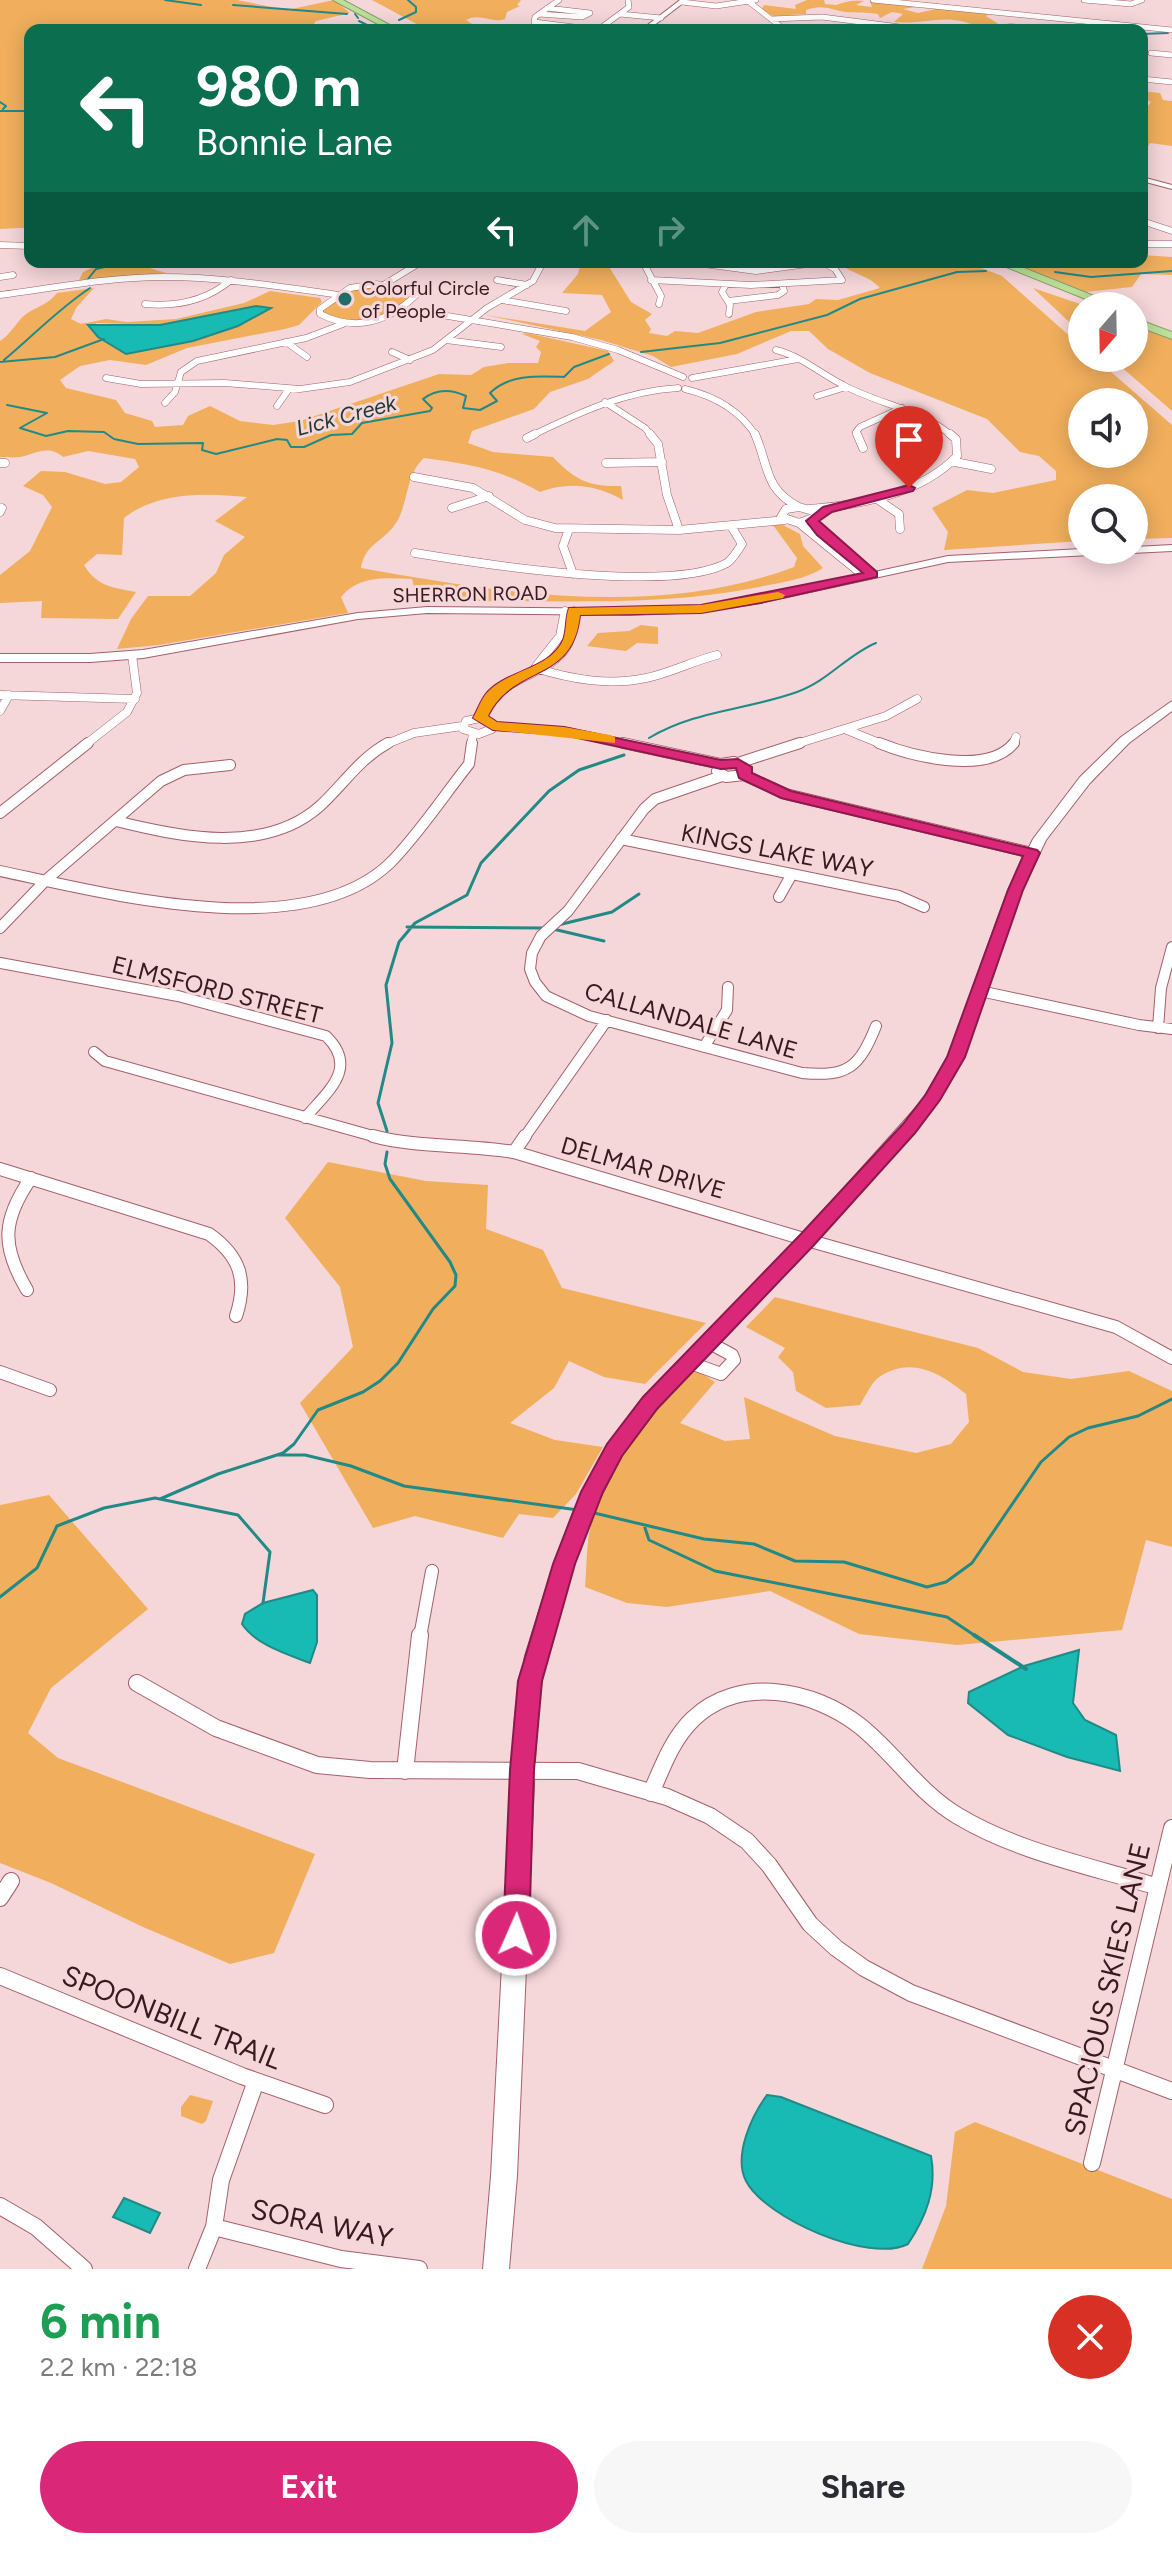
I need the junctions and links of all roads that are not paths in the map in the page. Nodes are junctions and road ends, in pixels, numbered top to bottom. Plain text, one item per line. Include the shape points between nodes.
1 (337, 0) edge
2 (349, 0) edge
3 (559, 0) edge
4 (628, 0) edge
5 (756, 0) edge
6 (873, 0) edge
7 (1084, 0) edge
8 (1142, 0) edge
9 (683, 1) edge
10 (748, 1) edge
11 (547, 8) junction
12 (539, 14) junction
13 (620, 14) junction
14 (661, 18) junction
15 (771, 19) junction
16 (384, 24) edge
17 (395, 24) edge
18 (537, 24) edge
19 (606, 24) edge
20 (652, 24) edge
21 (777, 24) edge
22 (876, 24) edge
23 (1112, 24) edge
24 (1148, 28) edge
25 (1172, 30) edge
26 (1151, 53) dead end
27 (1172, 55) edge
28 (1148, 80) edge
29 (1172, 82) edge
30 (1148, 181) edge
31 (1172, 187) edge
32 (1148, 223) edge
33 (1172, 231) edge
34 (1148, 244) edge
35 (1172, 244) edge
36 (0, 245) edge
37 (24, 245) edge
38 (411, 268) edge
39 (422, 268) edge
40 (541, 268) edge
41 (646, 268) edge
42 (738, 268) edge
43 (792, 268) edge
44 (833, 268) edge
45 (998, 268) edge
46 (1015, 268) edge
47 (13, 275) dead end
48 (0, 277) edge
49 (497, 280) dead end
50 (651, 280) junction
51 (230, 282) junction
52 (385, 284) junction
53 (726, 284) junction
54 (782, 284) junction
55 (527, 285) junction
56 (398, 286) junction
57 (1077, 292) edge
58 (340, 295) junction
59 (1068, 295) edge
60 (0, 299) edge
61 (502, 300) junction
62 (331, 301) junction
63 (728, 301) junction
64 (145, 304) dead end
65 (659, 304) dead end
66 (405, 306) junction
67 (397, 311) junction
68 (418, 311) junction
69 (566, 311) dead end
70 (729, 314) dead end
71 (473, 320) junction
72 (1148, 320) edge
73 (334, 323) junction
74 (1148, 327) edge
75 (1172, 329) edge
76 (1172, 336) edge
77 (446, 340) junction
78 (286, 342) junction
79 (501, 347) dead end
80 (776, 350) dead end
81 (392, 352) dead end
82 (307, 357) dead end
83 (798, 359) junction
84 (410, 360) junction
85 (664, 372) junction
86 (711, 376) junction
87 (683, 377) junction
88 (106, 378) dead end
89 (692, 378) junction
90 (670, 382) junction
91 (176, 384) junction
92 (700, 384) junction
93 (846, 387) junction
94 (289, 389) junction
95 (658, 389) junction
96 (682, 389) junction
97 (705, 394) junction
98 (817, 396) dead end
99 (605, 402) junction
100 (165, 403) dead end
101 (277, 406) dead end
102 (902, 408) junction
103 (527, 438) dead end
104 (863, 448) dead end
105 (662, 462) junction
106 (955, 462) junction
107 (606, 463) dead end
108 (991, 469) dead end
109 (414, 477) dead end
110 (489, 496) junction
111 (877, 499) junction
112 (452, 508) dead end
113 (783, 511) junction
114 (812, 515) junction
115 (799, 523) junction
116 (731, 526) junction
117 (569, 529) junction
118 (900, 529) dead end
119 (679, 530) junction
120 (1172, 548) edge
121 (1148, 549) edge
122 (415, 553) dead end
123 (1068, 553) edge
124 (573, 574) junction
125 (868, 575) junction
126 (570, 611) junction
127 (132, 655) junction
128 (717, 655) dead end
129 (0, 658) edge
130 (535, 668) junction
131 (4, 695) edge
132 (135, 699) junction
133 (917, 699) dead end
134 (1172, 705) edge
135 (0, 711) edge
136 (480, 718) junction
137 (462, 726) junction
138 (493, 726) junction
139 (847, 730) junction
140 (473, 734) junction
141 (1016, 737) dead end
142 (738, 763) junction
143 (230, 765) dead end
144 (721, 770) junction
145 (744, 775) junction
146 (0, 813) edge
147 (116, 821) junction
148 (621, 839) junction
149 (1032, 853) junction
150 (0, 871) edge
151 (792, 874) junction
152 (46, 880) junction
153 (779, 897) dead end
154 (924, 907) dead end
155 (0, 928) edge
156 (1172, 947) edge
157 (0, 963) edge
158 (728, 987) dead end
159 (980, 991) junction
160 (607, 1020) junction
161 (876, 1026) dead end
162 (1158, 1028) junction
163 (1172, 1029) edge
164 (704, 1047) junction
165 (94, 1052) dead end
166 (305, 1118) junction
167 (514, 1152) junction
168 (0, 1169) edge
169 (31, 1178) junction
170 (807, 1240) junction
171 (27, 1290) dead end
172 (236, 1316) dead end
173 (708, 1342) junction
174 (1172, 1358) edge
175 (688, 1362) junction
176 (0, 1372) edge
177 (50, 1390) dead end
178 (432, 1571) dead end
179 (137, 1683) dead end
180 (522, 1770) junction
181 (405, 1771) junction
182 (651, 1793) junction
183 (1172, 1828) edge
184 (11, 1881) dead end
185 (1158, 1887) junction
186 (0, 1898) edge
187 (0, 1976) edge
188 (1114, 2070) junction
189 (256, 2081) junction
190 (1172, 2091) edge
191 (325, 2105) dead end
192 (1092, 2163) dead end
193 (0, 2206) edge
194 (214, 2227) junction
195 (84, 2269) edge
196 (197, 2269) edge
197 (419, 2269) edge
198 (496, 2269) edge

1 - 16 highway
2 - 17 highway
3 - 11 street
4 - 13 street via 629,7
5 - 10 street
6 - 23 street
7 - 8 street
9 - 10 street via 716,6
9 - 14 street
10 - 15 street
11 - 12 street
11 - 12 street via 590,13
12 - 18 street via 533,20
13 - 14 street
13 - 19 street
14 - 20 street
15 - 21 street
15 - 22 street via 822,17
24 - 25 street
26 - 27 street
28 - 29 street
30 - 31 street
32 - 33 street
34 - 35 street
36 - 37 street
38 - 52 street
39 - 56 street
40 - 55 street
41 - 50 street
42 - 43 street
44 - 54 street via 842,280
45 - 59 highway
46 - 57 highway
47 - 48 street
49 - 55 street
50 - 53 street
50 - 65 street via 661,296
51 - 58 street
51 - 60 street via 120,282
51 - 62 street
51 - 64 street via 211,295 188,301
52 - 56 street
52 - 58 street via 361,285
53 - 54 street
53 - 63 street via 722,292
54 - 63 street via 784,291 778,295
55 - 61 street
56 - 66 street via 415,294
58 - 62 street
61 - 69 street
61 - 71 street
62 - 73 street via 319,312
63 - 70 street
66 - 67 street
66 - 68 street
67 - 68 street
67 - 73 street via 379,322
68 - 71 street
71 - 77 street
71 - 85 street via 588,341
72 - 75 highway
73 - 78 street via 317,335
74 - 76 highway
77 - 79 street
77 - 84 street
78 - 82 street
78 - 91 street via 208,357 186,367
80 - 83 street
81 - 84 street
83 - 86 street
83 - 93 street
84 - 94 street via 350,382
85 - 87 street
85 - 90 street
86 - 89 street
86 - 92 street
87 - 89 street
87 - 90 street
88 - 91 street
89 - 92 street
90 - 95 street
90 - 96 street
91 - 94 street
91 - 100 street
92 - 96 street
92 - 97 street
93 - 98 street
93 - 102 street
94 - 101 street
95 - 96 street
95 - 99 street
96 - 97 street
97 - 113 street via 749,425
99 - 103 street
99 - 105 street via 653,436
102 - 104 street via 860,427 856,432
102 - 106 street via 955,436 960,445
105 - 107 street
105 - 119 street
106 - 108 street
106 - 111 street
109 - 110 street via 457,483
110 - 112 street
110 - 117 street via 525,520
111 - 114 street
111 - 118 street via 899,513
113 - 114 street via 799,507
113 - 115 street
113 - 116 street via 767,520
114 - 115 street
114 - 125 street via 822,533
115 - 125 street
116 - 119 street
116 - 124 street via 743,548 721,567 673,574
117 - 119 street
117 - 124 street via 563,546
120 - 121 street, SHERRON ROAD
122 - 124 street
123 - 125 street, SHERRON ROAD via 948,559
125 - 126 street, SHERRON ROAD via 714,607
126 - 127 street, SHERRON ROAD via 388,612
126 - 130 street via 560,636
127 - 129 street, SHERRON ROAD
127 - 132 street
128 - 130 street via 649,677 613,682 568,678
130 - 136 street via 491,696
131 - 132 street
131 - 135 street
132 - 146 street via 127,712
133 - 139 street
134 - 149 street via 1125,740 1085,780
136 - 137 street
136 - 138 street
137 - 140 street
137 - 147 street via 424,730 383,744 365,756 323,803 277,829 209,839
138 - 140 street via 489,732
138 - 144 street via 564,731
139 - 141 street via 902,753 945,762 1001,754 1013,747
139 - 142 street
140 - 152 street via 469,764 389,864 352,890 326,899 189,907
142 - 144 street
142 - 145 street via 745,767
143 - 147 street via 184,770 161,781
144 - 145 street
144 - 148 street, CALLANDALE LANE via 655,799
145 - 149 street via 786,794
147 - 152 street
148 - 151 street, KINGS LAKE WAY
148 - 160 street, CALLANDALE LANE via 568,911 541,936 530,969 546,996
149 - 159 street
150 - 152 street
151 - 153 street
151 - 154 street, KINGS LAKE WAY via 899,896
152 - 155 street
156 - 162 street
157 - 166 street, ELMSFORD STREET via 178,996 326,1036 338,1045 343,1067
158 - 164 street via 730,1006
159 - 162 street
159 - 170 street via 956,1057 933,1096
160 - 164 street, CALLANDALE LANE
160 - 167 street
161 - 164 street, CALLANDALE LANE via 858,1065 826,1076
162 - 163 street
165 - 166 street, DELMAR DRIVE via 105,1061
166 - 167 street, DELMAR DRIVE via 394,1142
167 - 170 street, DELMAR DRIVE
168 - 169 street
169 - 171 street via 11,1208 4,1234 10,1264
169 - 172 street via 202,1230 221,1241 242,1270 244,1290
170 - 173 street
170 - 174 street, DELMAR DRIVE via 1116,1327
173 - 175 street
173 - 175 street via 732,1355 734,1360 721,1374
175 - 180 street via 621,1441 584,1510 535,1656
176 - 177 street
178 - 181 street via 417,1650
179 - 181 street via 216,1728 294,1758 343,1769
180 - 181 street
180 - 182 street via 578,1771
180 - 198 street
182 - 185 street via 674,1742 693,1718 740,1695 785,1692 814,1698 846,1715 923,1792 957,1816 993,1834
182 - 188 street via 709,1815 748,1841 820,1935 871,1974
183 - 185 street, SPACIOUS SKIES LANE
184 - 186 street
185 - 188 street, SPACIOUS SKIES LANE
187 - 189 street, SPOONBILL TRAIL
188 - 190 street
188 - 192 street, SPACIOUS SKIES LANE
189 - 191 street, SPOONBILL TRAIL
189 - 194 street via 221,2180
193 - 195 street via 36,2227
194 - 196 street
194 - 197 street, SORA WAY via 319,2257

